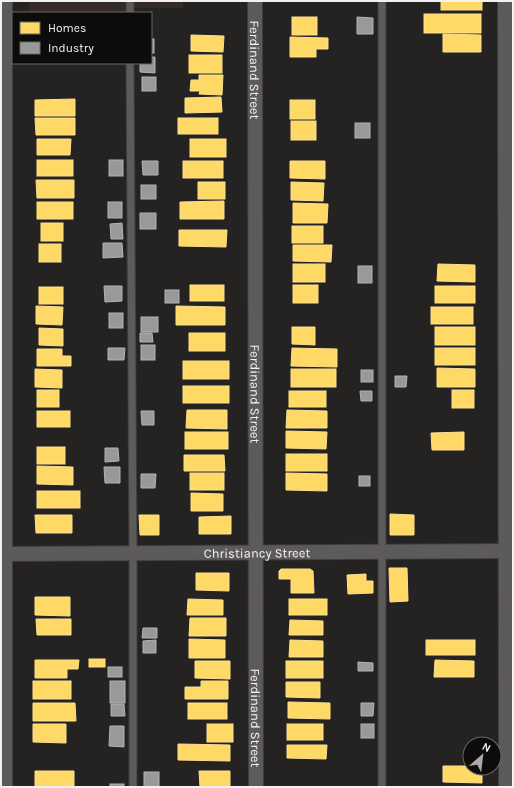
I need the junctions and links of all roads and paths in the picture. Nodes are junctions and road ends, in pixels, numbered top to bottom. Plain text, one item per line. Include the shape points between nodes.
1 (5, 1) edge
2 (130, 1) edge
3 (255, 1) edge
4 (382, 1) edge
5 (505, 1) edge
6 (130, 12) edge
7 (130, 64) edge
8 (382, 552) junction
9 (510, 552) edge
10 (133, 553) junction
11 (256, 553) junction
12 (3, 554) edge
13 (6, 787) edge
14 (133, 787) edge
15 (256, 787) edge
16 (382, 787) edge
17 (506, 787) edge

1 - 12 street
2 - 6 lane
3 - 11 street, Ferdinand Street
4 - 8 lane
5 - 9 street
7 - 10 lane
8 - 9 street, Christiancy Street
8 - 11 street, Christiancy Street
8 - 16 lane
9 - 17 street
10 - 11 street, Christiancy Street
10 - 12 street, Christiancy Street
10 - 14 lane
11 - 15 street, Ferdinand Street
12 - 13 street

